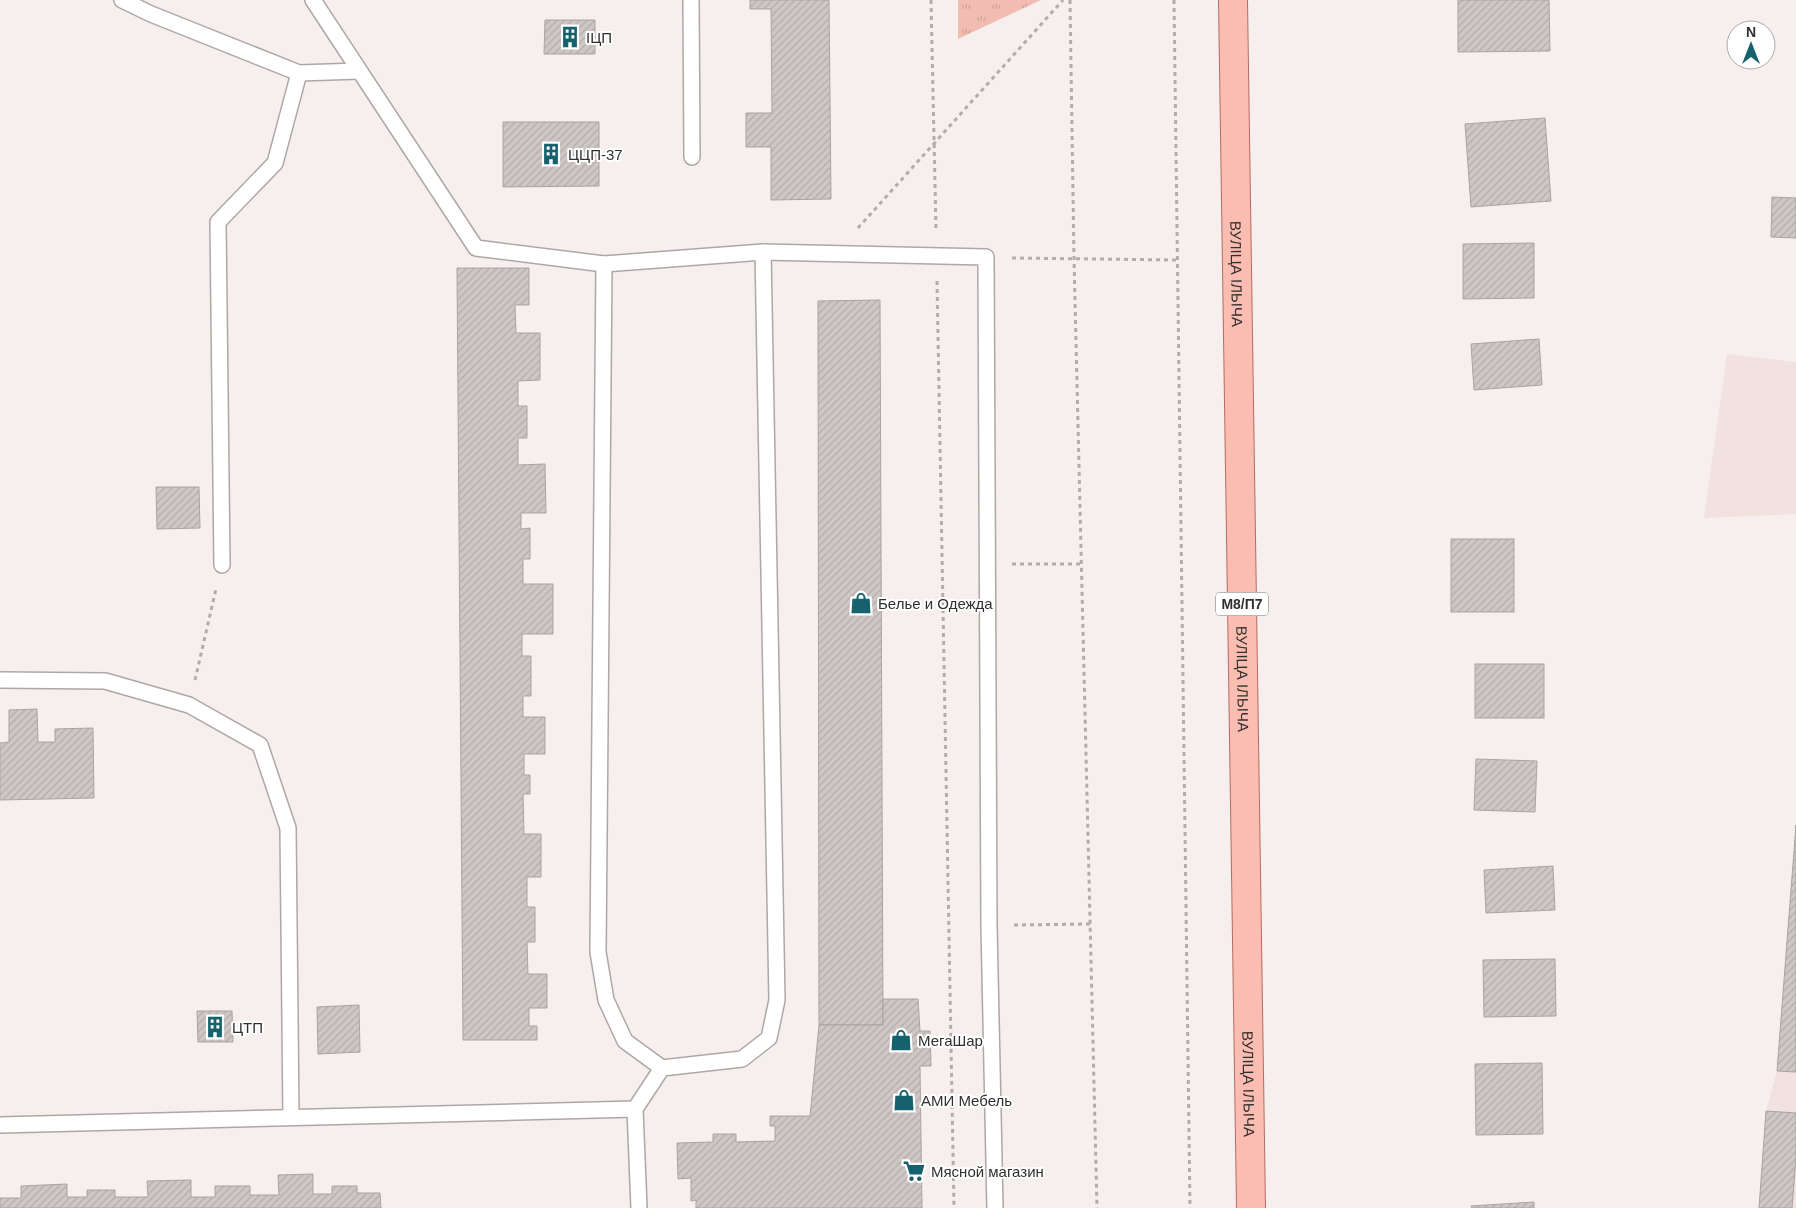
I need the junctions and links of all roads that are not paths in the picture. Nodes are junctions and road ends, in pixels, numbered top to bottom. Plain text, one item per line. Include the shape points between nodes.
1 (122, 0) edge
2 (313, 0) edge
3 (691, 0) edge
4 (1233, 0) edge
5 (359, 71) junction
6 (299, 73) junction
7 (692, 157) dead end
8 (763, 252) junction
9 (604, 264) junction
10 (222, 565) road end
11 (0, 680) edge
12 (662, 1068) junction
13 (635, 1109) junction
14 (291, 1116) junction
15 (0, 1125) edge
16 (639, 1208) edge
17 (994, 1208) edge
18 (1252, 1208) edge

1 - 6 lane
2 - 5 lane
3 - 7 lane
4 - 18 main road, ВУЛІЦА ІЛЬІЧА / М8/П7
5 - 6 lane
5 - 9 lane via 476,248
6 - 10 lane via 275,164 218,222
8 - 9 lane
8 - 12 lane via 778,1000 769,1038 742,1059
8 - 17 lane via 986,257 989,925
9 - 12 lane via 598,952 606,1000 625,1041
11 - 14 lane via 105,681 190,705 260,745 288,828
12 - 13 lane
13 - 14 lane
13 - 16 lane
14 - 15 lane

